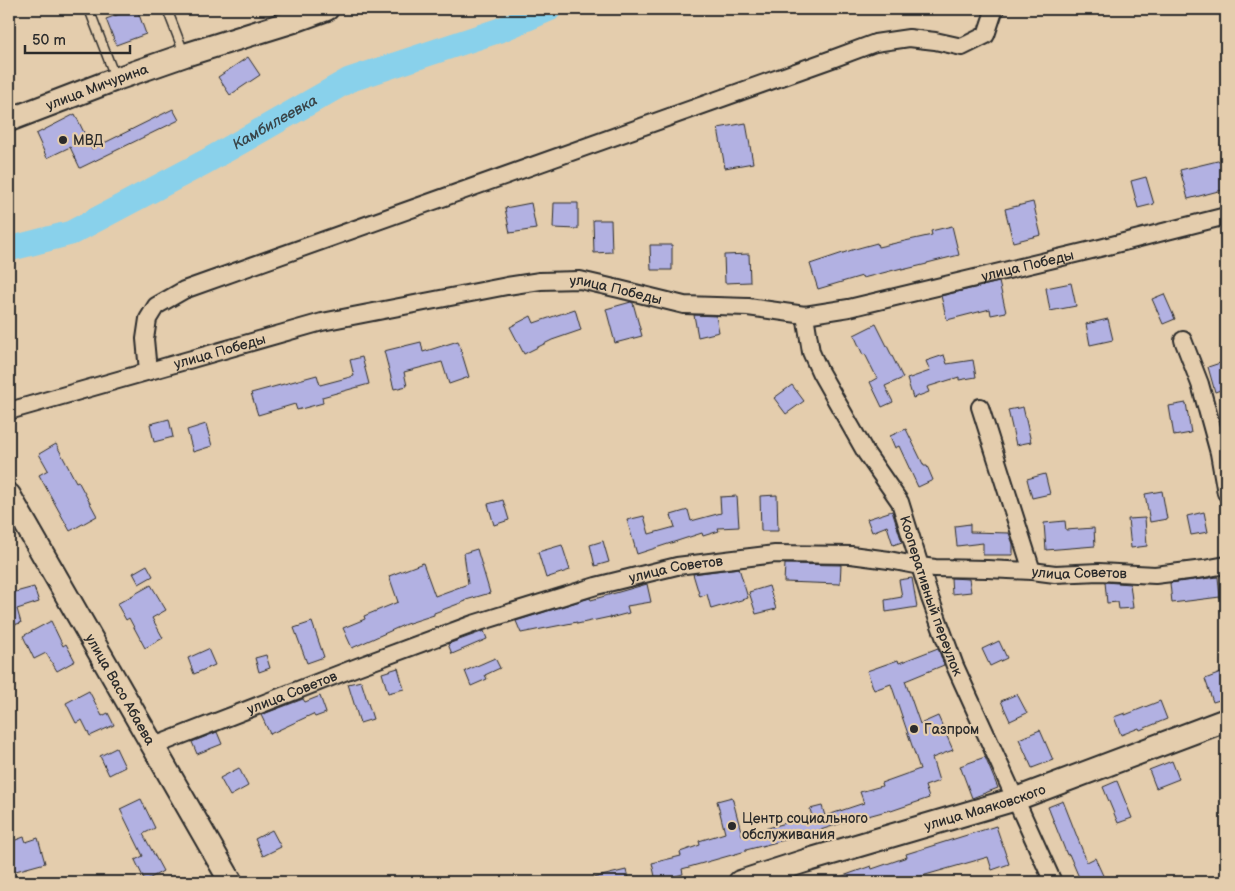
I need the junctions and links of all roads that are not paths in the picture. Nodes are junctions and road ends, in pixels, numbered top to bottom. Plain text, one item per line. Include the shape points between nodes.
1 (89, 9) edge
2 (167, 9) edge
3 (327, 9) edge
4 (996, 9) edge
5 (185, 55) junction
6 (116, 79) junction
7 (9, 120) edge
8 (1226, 216) edge
9 (805, 314) junction
10 (1183, 340) dead end
11 (148, 371) junction
12 (980, 406) dead end
13 (9, 411) edge
14 (1226, 493) edge
15 (9, 495) edge
16 (1226, 565) edge
17 (920, 566) junction
18 (1032, 571) junction
19 (1226, 720) edge
20 (154, 746) junction
21 (1016, 799) junction
22 (232, 882) edge
23 (740, 882) edge
24 (1053, 882) edge

1 - 6 lane
2 - 5 lane
3 - 5 street, улица Мичурина
4 - 11 street via 986,35 962,47 909,38 875,43 184,290 156,306 148,319 144,339
5 - 6 street, улица Мичурина
6 - 7 street, улица Мичурина
8 - 9 street, улица Победы via 859,306
9 - 11 street, улица Победы via 748,306 684,305 580,280 540,282 322,322
9 - 17 street, Кооперативный переулок via 811,352 820,372 866,453 900,502
10 - 14 street via 1205,401
11 - 13 street, улица Победы
12 - 18 street
15 - 20 street, улица Васо Абаева
16 - 18 street, улица Советов via 1155,575
17 - 18 street, улица Советов
17 - 20 street, улица Советов via 851,555 775,554 677,566 596,586 473,624
17 - 21 street, Кооперативный переулок via 955,666
19 - 21 street, улица Маяковского
20 - 22 street, улица Васо Абаева
21 - 23 street, улица Маяковского
21 - 24 street, Кооперативный переулок

